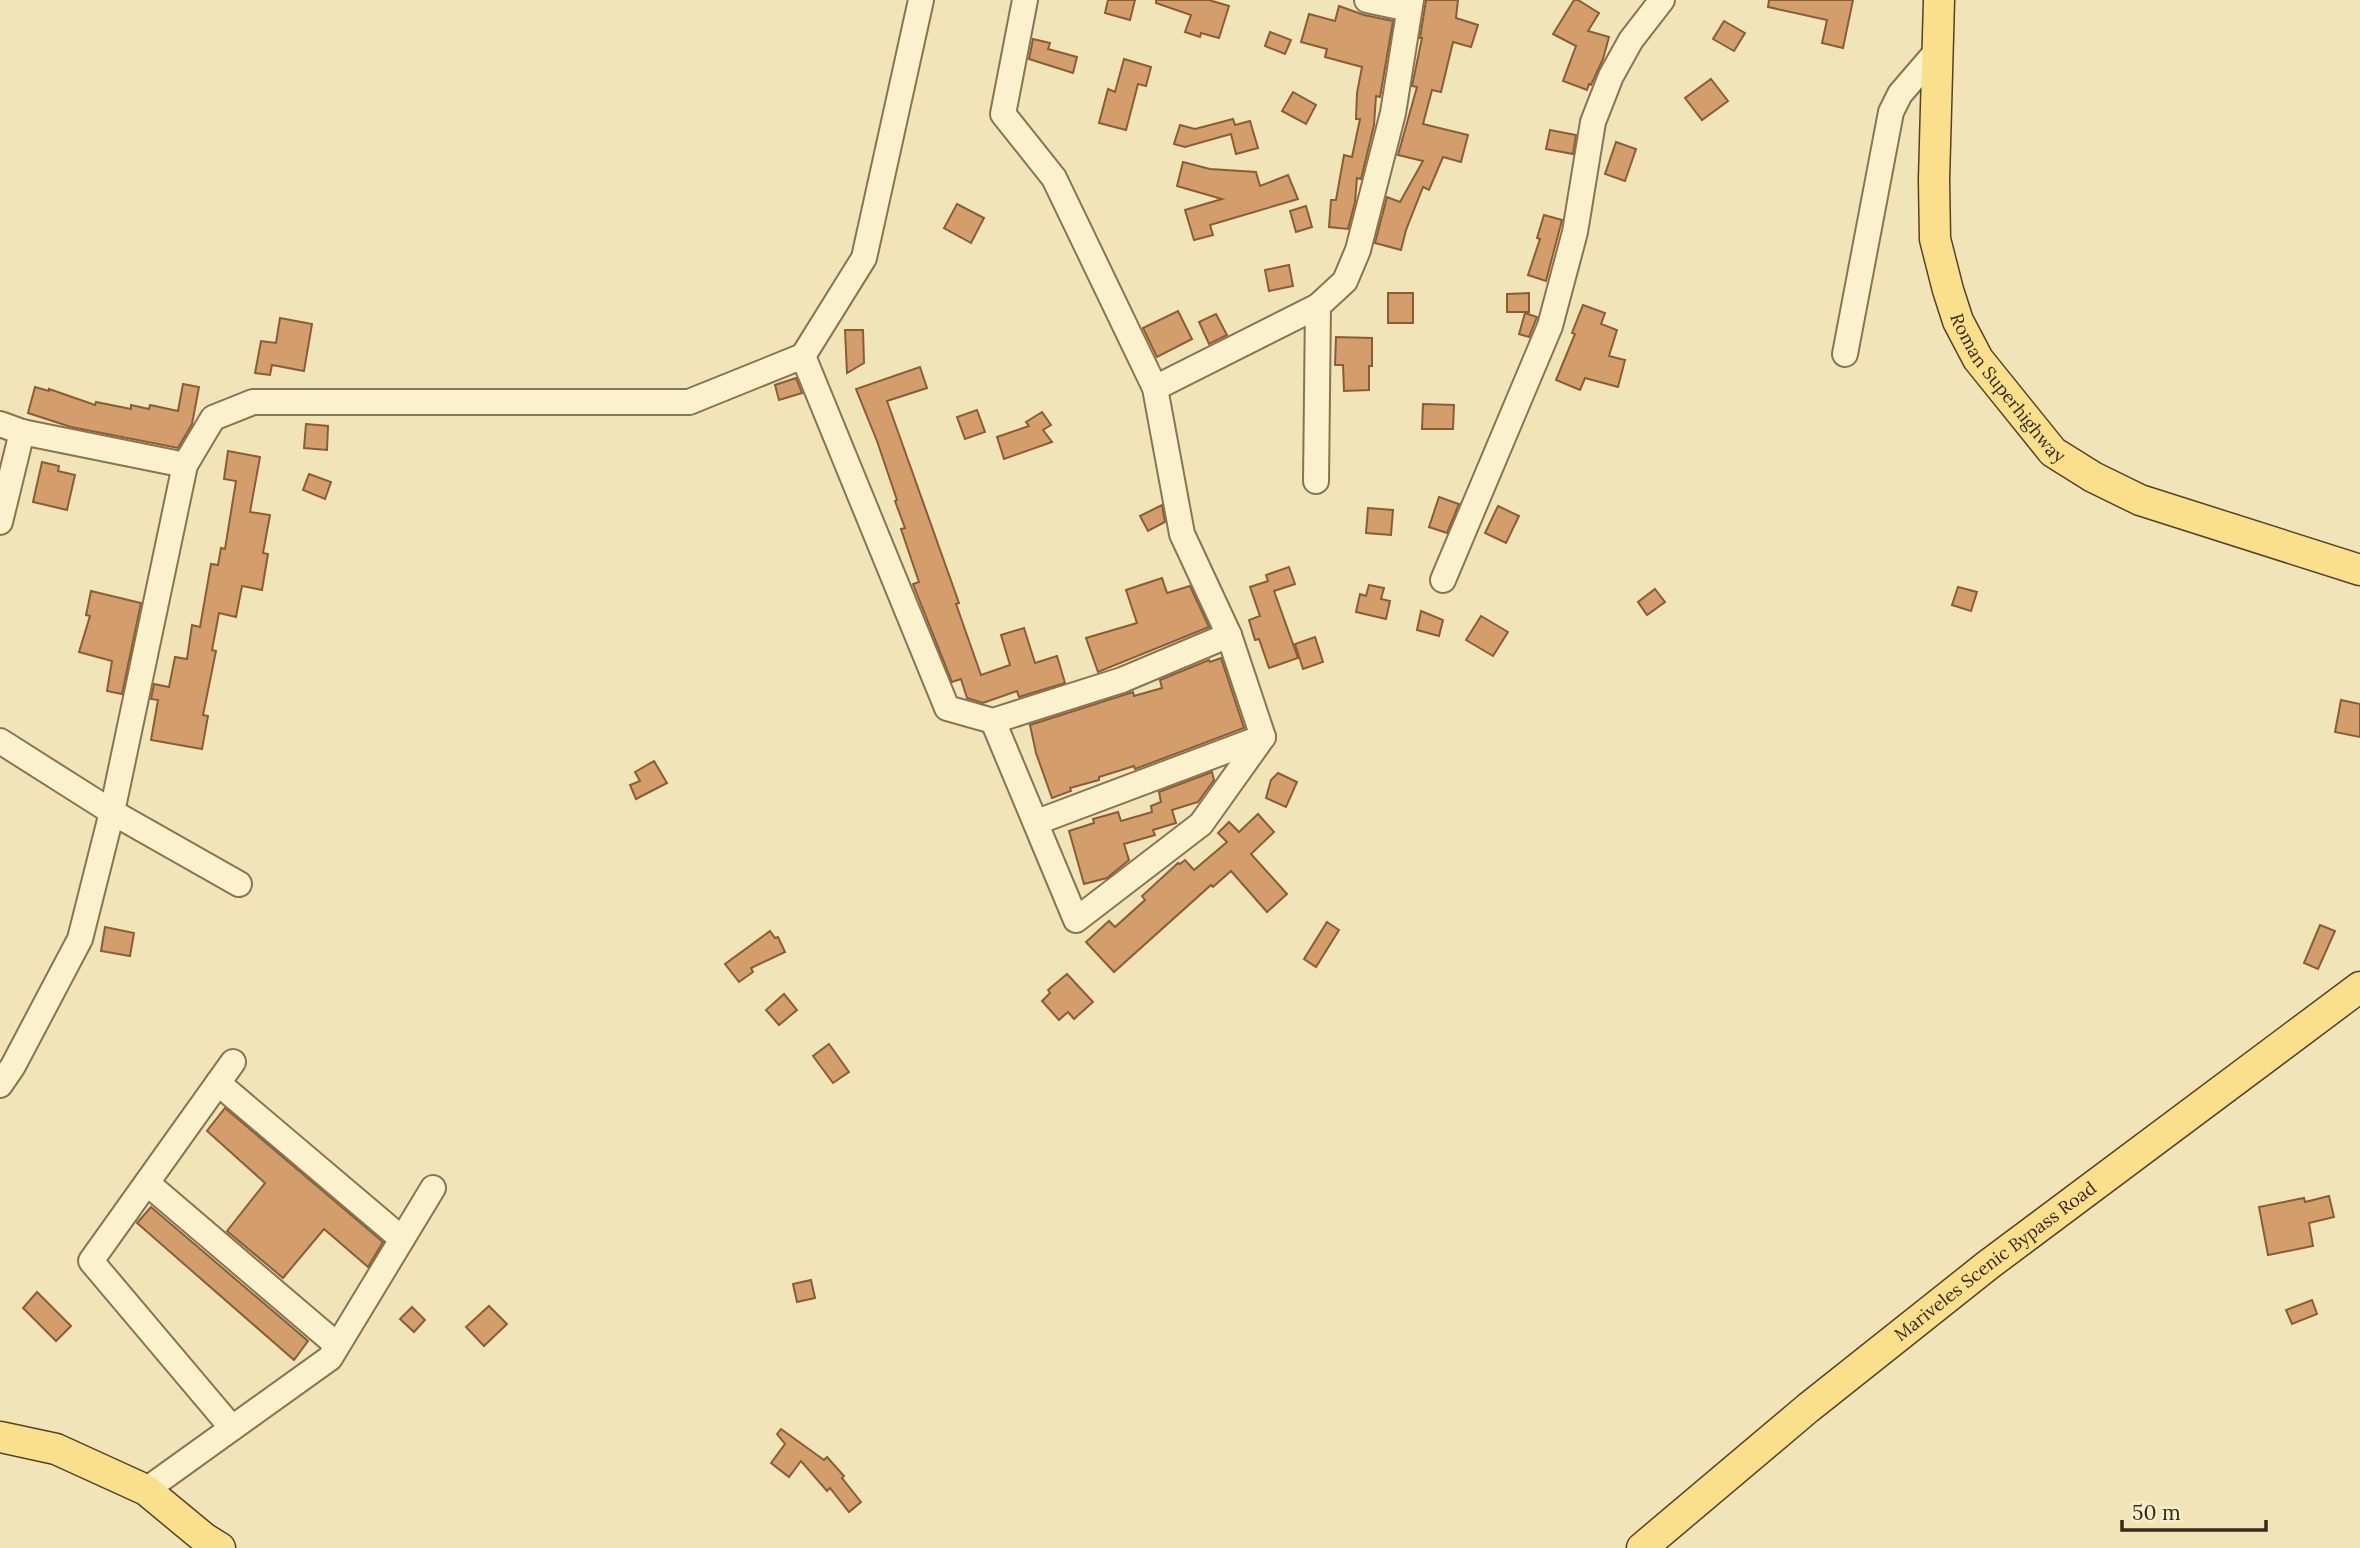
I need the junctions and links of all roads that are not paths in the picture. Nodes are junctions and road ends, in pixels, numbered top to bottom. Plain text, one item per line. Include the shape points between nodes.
1 (921, 0) edge
2 (1025, 0) edge
3 (1367, 0) edge
4 (1662, 0) edge
5 (1939, 0) edge
6 (1410, 4) edge
7 (1937, 51) junction
8 (1318, 306) junction
9 (1845, 354) dead end
10 (803, 356) junction
11 (1155, 388) junction
12 (11, 428) edge
13 (185, 464) junction
14 (1317, 481) dead end
15 (0, 522) edge
16 (2360, 570) edge
17 (1443, 580) dead end
18 (1229, 635) junction
19 (993, 721) junction
20 (1263, 737) junction
21 (0, 741) edge
22 (112, 812) junction
23 (1037, 822) junction
24 (239, 884) dead end
25 (2360, 987) edge
26 (233, 1062) dead end
27 (218, 1083) junction
28 (0, 1085) edge
29 (147, 1183) junction
30 (433, 1188) dead end
31 (402, 1239) junction
32 (337, 1345) junction
33 (232, 1428) junction
34 (0, 1437) edge
35 (146, 1490) junction
36 (220, 1548) edge
37 (1642, 1548) edge

1 - 10 street via 863,258
2 - 11 street via 1003,114 1054,178
3 - 6 street
4 - 17 street via 1631,40 1593,122 1575,232 1550,326
5 - 7 main road, Roman Superhighway
6 - 8 street via 1393,113 1357,250 1345,281
7 - 9 street via 1900,94 1891,112
7 - 16 main road, Roman Superhighway via 1935,239 1958,321 1978,359 2016,408 2053,452 2140,500
8 - 11 street
8 - 14 street
10 - 13 street via 690,402 253,402 213,418
10 - 19 street via 947,708
11 - 18 street via 1182,534
12 - 13 street
12 - 15 street
13 - 22 street
18 - 19 street via 1122,680
18 - 20 street
19 - 23 street
20 - 23 street
20 - 23 street via 1201,824 1076,920
21 - 22 street
22 - 24 street
22 - 28 street via 80,939
25 - 37 main road, Mariveles Scenic Bypass Road via 1988,1265
26 - 27 street
27 - 29 street
27 - 31 street
29 - 32 street
29 - 33 street via 92,1261
30 - 31 street
31 - 32 street
32 - 33 street via 330,1358
33 - 35 street
34 - 35 main road via 57,1449
35 - 36 main road

